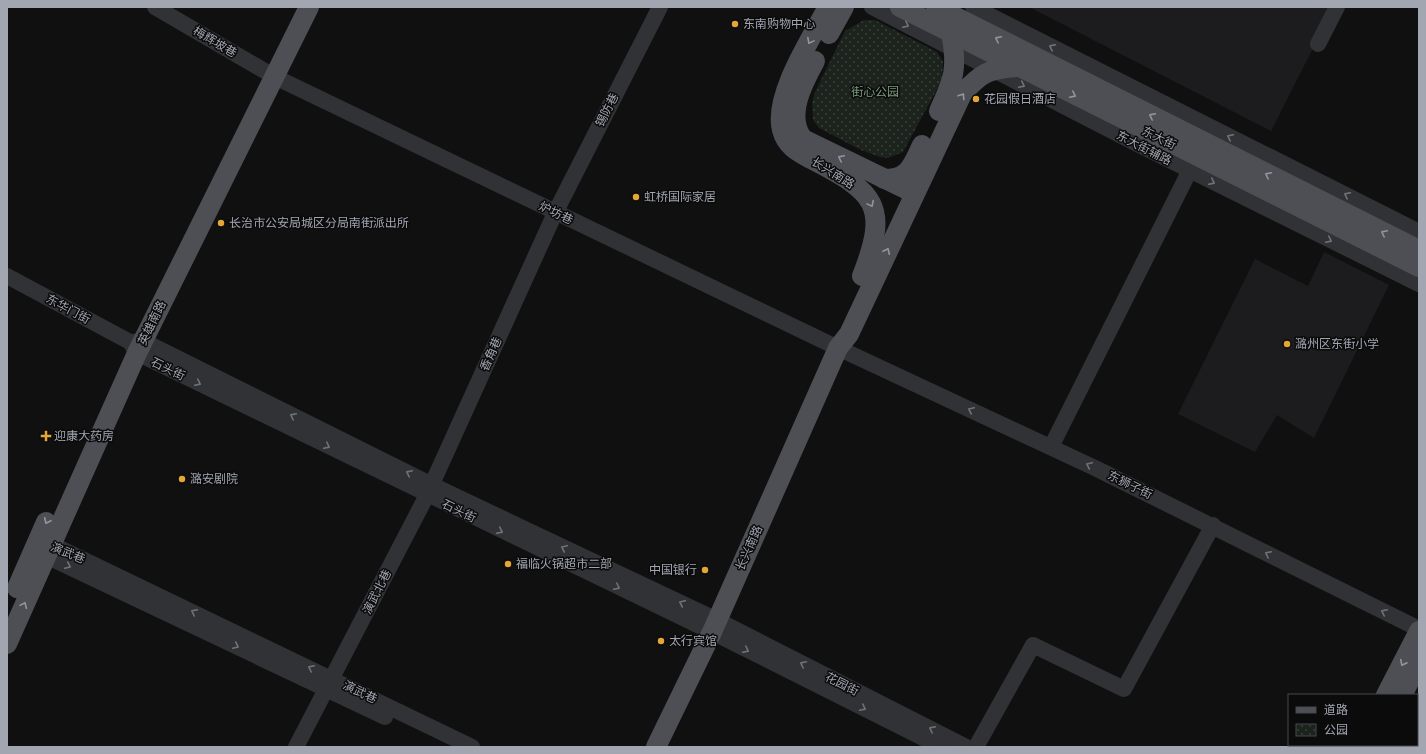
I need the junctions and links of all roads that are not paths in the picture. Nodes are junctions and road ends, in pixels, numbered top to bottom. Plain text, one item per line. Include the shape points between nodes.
1 (155, 7) edge
2 (295, 7) edge
3 (309, 7) edge
4 (660, 7) edge
5 (828, 7) edge
6 (844, 7) edge
7 (872, 7) edge
8 (900, 7) edge
9 (936, 7) edge
10 (973, 7) edge
11 (1337, 7) edge
12 (952, 41) junction
13 (1318, 44) dead end
14 (1017, 67) junction
15 (992, 69) junction
16 (269, 74) junction
17 (1190, 170) junction
18 (884, 179) junction
19 (914, 194) junction
20 (555, 213) junction
21 (1419, 232) edge
22 (1419, 250) edge
23 (1419, 267) edge
24 (7, 276) edge
25 (1419, 284) edge
26 (137, 345) junction
27 (838, 348) junction
28 (1051, 447) junction
29 (429, 490) junction
30 (1213, 525) junction
31 (44, 548) junction
32 (7, 612) edge
33 (714, 626) junction
34 (1419, 630) edge
35 (7, 642) edge
36 (1419, 663) edge
37 (329, 684) junction
38 (1387, 694) edge
39 (1403, 694) edge
40 (296, 747) edge
41 (449, 747) edge
42 (472, 747) edge
43 (656, 747) edge
44 (941, 747) edge
45 (966, 747) edge
46 (976, 747) edge

1 - 16 street, 梅辉坡巷
2 - 16 main road, 英雄南路
3 - 16 main road, 英雄南路
4 - 20 street, 锡防巷
5 -> 27 main road, 长兴南路 via 787,88 781,117 782,130 793,150 849,181 872,202 876,216 876,232 870,255 840,329
18 -> 6 main road, 长兴南路 via 803,139 796,126 797,105 806,77
7 -> 12 street, 东大街辅路
8 - 12 main road, 东大街
22 -> 9 main road, 东大街
21 -> 10 street
11 - 13 street
12 - 14 main road, 东大街
12 - 15 street, 东大街辅路
12 - 18 main road via 955,68 951,86 911,169 902,176
14 - 15 main road, 长兴南路
14 -> 23 main road, 东大街
15 -> 17 street, 东大街辅路
19 -> 15 main road, 长兴南路 via 962,94 975,80
16 - 20 street, 炉坊巷
16 - 26 main road, 英雄南路
17 -> 25 street, 东大街辅路
17 - 28 street
18 - 19 main road, 长兴南路
27 -> 19 main road, 长兴南路 via 849,334
20 - 27 street, 炉坊巷
20 - 29 street, 香角巷
24 - 26 street, 东华门街
26 - 29 street, 石头街
26 - 31 main road, 英雄南路
28 -> 27 street, 东狮子街
27 - 33 main road, 长兴南路
30 -> 28 street, 东狮子街
29 - 33 street, 石头街
29 - 37 street, 演武北巷
34 -> 30 street, 东狮子街
30 - 46 street via 1124,689 1033,645
31 - 32 main road, 英雄南路
35 -> 31 main road, 英雄南路
31 - 37 street, 演武巷
33 - 43 main road, 长兴南路
33 -> 44 street, 花园街
45 -> 33 street, 花园街
34 -> 38 main road
36 - 39 main road
37 - 40 street, 演武北巷
37 - 41 street, 演武巷
37 - 42 street, 演武巷

